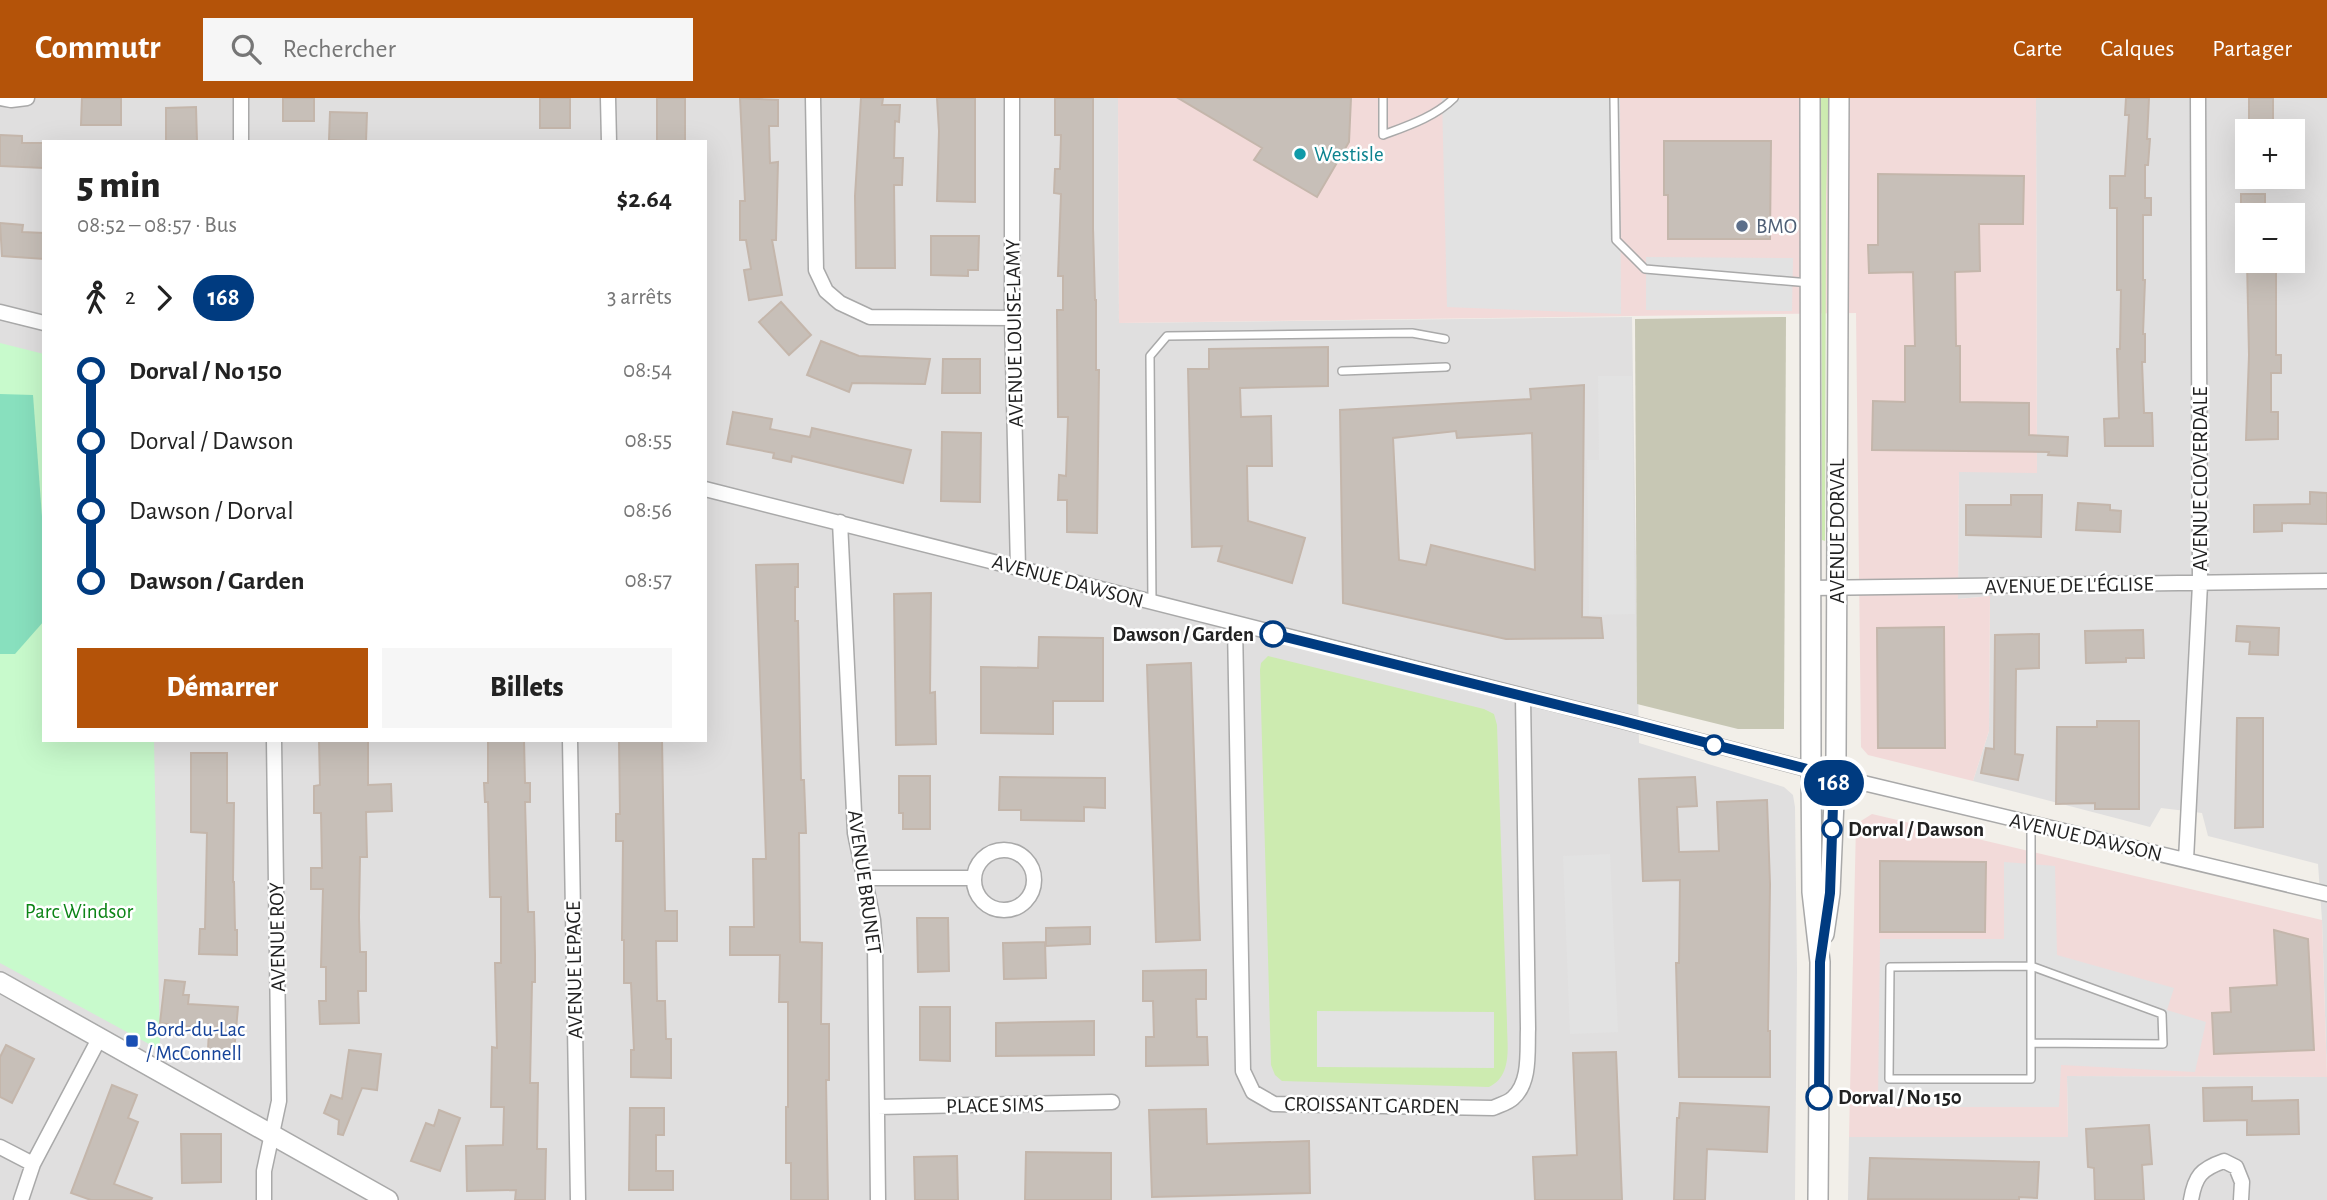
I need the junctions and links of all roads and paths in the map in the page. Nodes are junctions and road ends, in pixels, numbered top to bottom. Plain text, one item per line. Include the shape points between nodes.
1 (0, 98) edge
2 (27, 98) edge
3 (241, 98) edge
4 (608, 98) edge
5 (813, 98) edge
6 (1012, 98) edge
7 (1383, 98) edge
8 (1454, 98) edge
9 (1614, 98) edge
10 (1810, 98) edge
11 (1839, 98) edge
12 (2198, 98) edge
13 (241, 140) edge
14 (609, 140) edge
15 (1811, 283) junction
16 (0, 312) edge
17 (1012, 318) junction
18 (42, 322) edge
19 (1445, 339) dead end
20 (1446, 367) dead end
21 (1342, 370) dead end
22 (707, 489) edge
23 (841, 522) junction
24 (1018, 568) junction
25 (2327, 581) edge
26 (2200, 584) junction
27 (1811, 588) junction
28 (1837, 588) junction
29 (1152, 603) junction
30 (1235, 625) junction
31 (1523, 696) junction
32 (274, 742) edge
33 (570, 742) edge
34 (1811, 770) junction
35 (1834, 776) junction
36 (2031, 824) junction
37 (2186, 860) junction
38 (865, 878) junction
39 (974, 878) junction
40 (2327, 894) edge
41 (1820, 962) junction
42 (2031, 966) junction
43 (0, 982) edge
44 (100, 1037) junction
45 (2031, 1044) junction
46 (1112, 1101) dead end
47 (877, 1107) junction
48 (272, 1133) junction
49 (0, 1147) edge
50 (33, 1164) junction
51 (22, 1200) edge
52 (264, 1200) edge
53 (388, 1200) edge
54 (578, 1200) edge
55 (878, 1200) edge
56 (1818, 1200) edge
57 (2191, 1200) edge
58 (2241, 1200) edge

1 - 2 street
3 - 13 street
4 - 14 street
5 - 17 street via 816,270 826,291 870,317
6 - 17 street, AVENUE LOUISE-LAMY
7 - 8 lane via 1383,135 1419,121
9 - 15 lane via 1616,240 1645,269
10 - 15 street, AVENUE DORVAL
11 - 28 street, AVENUE DORVAL
12 - 26 street, AVENUE CLOVERDALE
15 - 27 street, AVENUE DORVAL
16 - 18 street
17 - 24 street, AVENUE LOUISE-LAMY
19 - 29 lane via 1412,333 1167,337 1150,356
20 - 21 lane
22 - 23 street, AVENUE DAWSON
23 - 24 street, AVENUE DAWSON
23 - 38 street, AVENUE BRUNET via 855,833
24 - 29 street, AVENUE DAWSON
25 - 26 street, AVENUE DE L'ÉGLISE
26 - 28 street, AVENUE DE L'ÉGLISE
26 - 37 street, AVENUE CLOVERDALE
27 - 28 street, AVENUE DE L'ÉGLISE
27 - 34 street, AVENUE DORVAL
28 - 35 street, AVENUE DORVAL
29 - 30 street, AVENUE DAWSON
30 - 31 street, AVENUE DAWSON
30 - 31 street, CROISSANT GARDEN via 1242,1071 1253,1092 1274,1104 1493,1108 1512,1100 1522,1088 1528,1029
31 - 34 street, AVENUE DAWSON
32 - 48 street, AVENUE ROY via 279,1101
33 - 54 street, AVENUE LEPAGE
34 - 35 street, AVENUE DAWSON
34 - 41 street, AVENUE DORVAL via 1812,892
35 - 36 street, AVENUE DAWSON
35 - 41 street, AVENUE DORVAL via 1830,893
36 - 37 street, AVENUE DAWSON
36 - 42 lane
37 - 40 street, AVENUE DAWSON
38 - 39 street
38 - 47 street, AVENUE BRUNET via 875,945
39 - 39 street via 981,859 1010,850 1028,860 1035,879 1029,898 1004,911 985,904
41 - 56 street, AVENUE DORVAL
42 - 45 lane
42 - 45 lane via 2162,1014 2163,1044
42 - 45 lane via 1890,967 1889,1079 2031,1079
43 - 44 street
44 - 48 street
44 - 50 street
46 - 47 street, PLACE SIMS
47 - 55 street, AVENUE BRUNET
48 - 52 street, AVENUE ROY
48 - 53 street
49 - 50 street
50 - 51 street
57 - 58 street via 2195,1181 2207,1167 2224,1161 2236,1167 2242,1182

